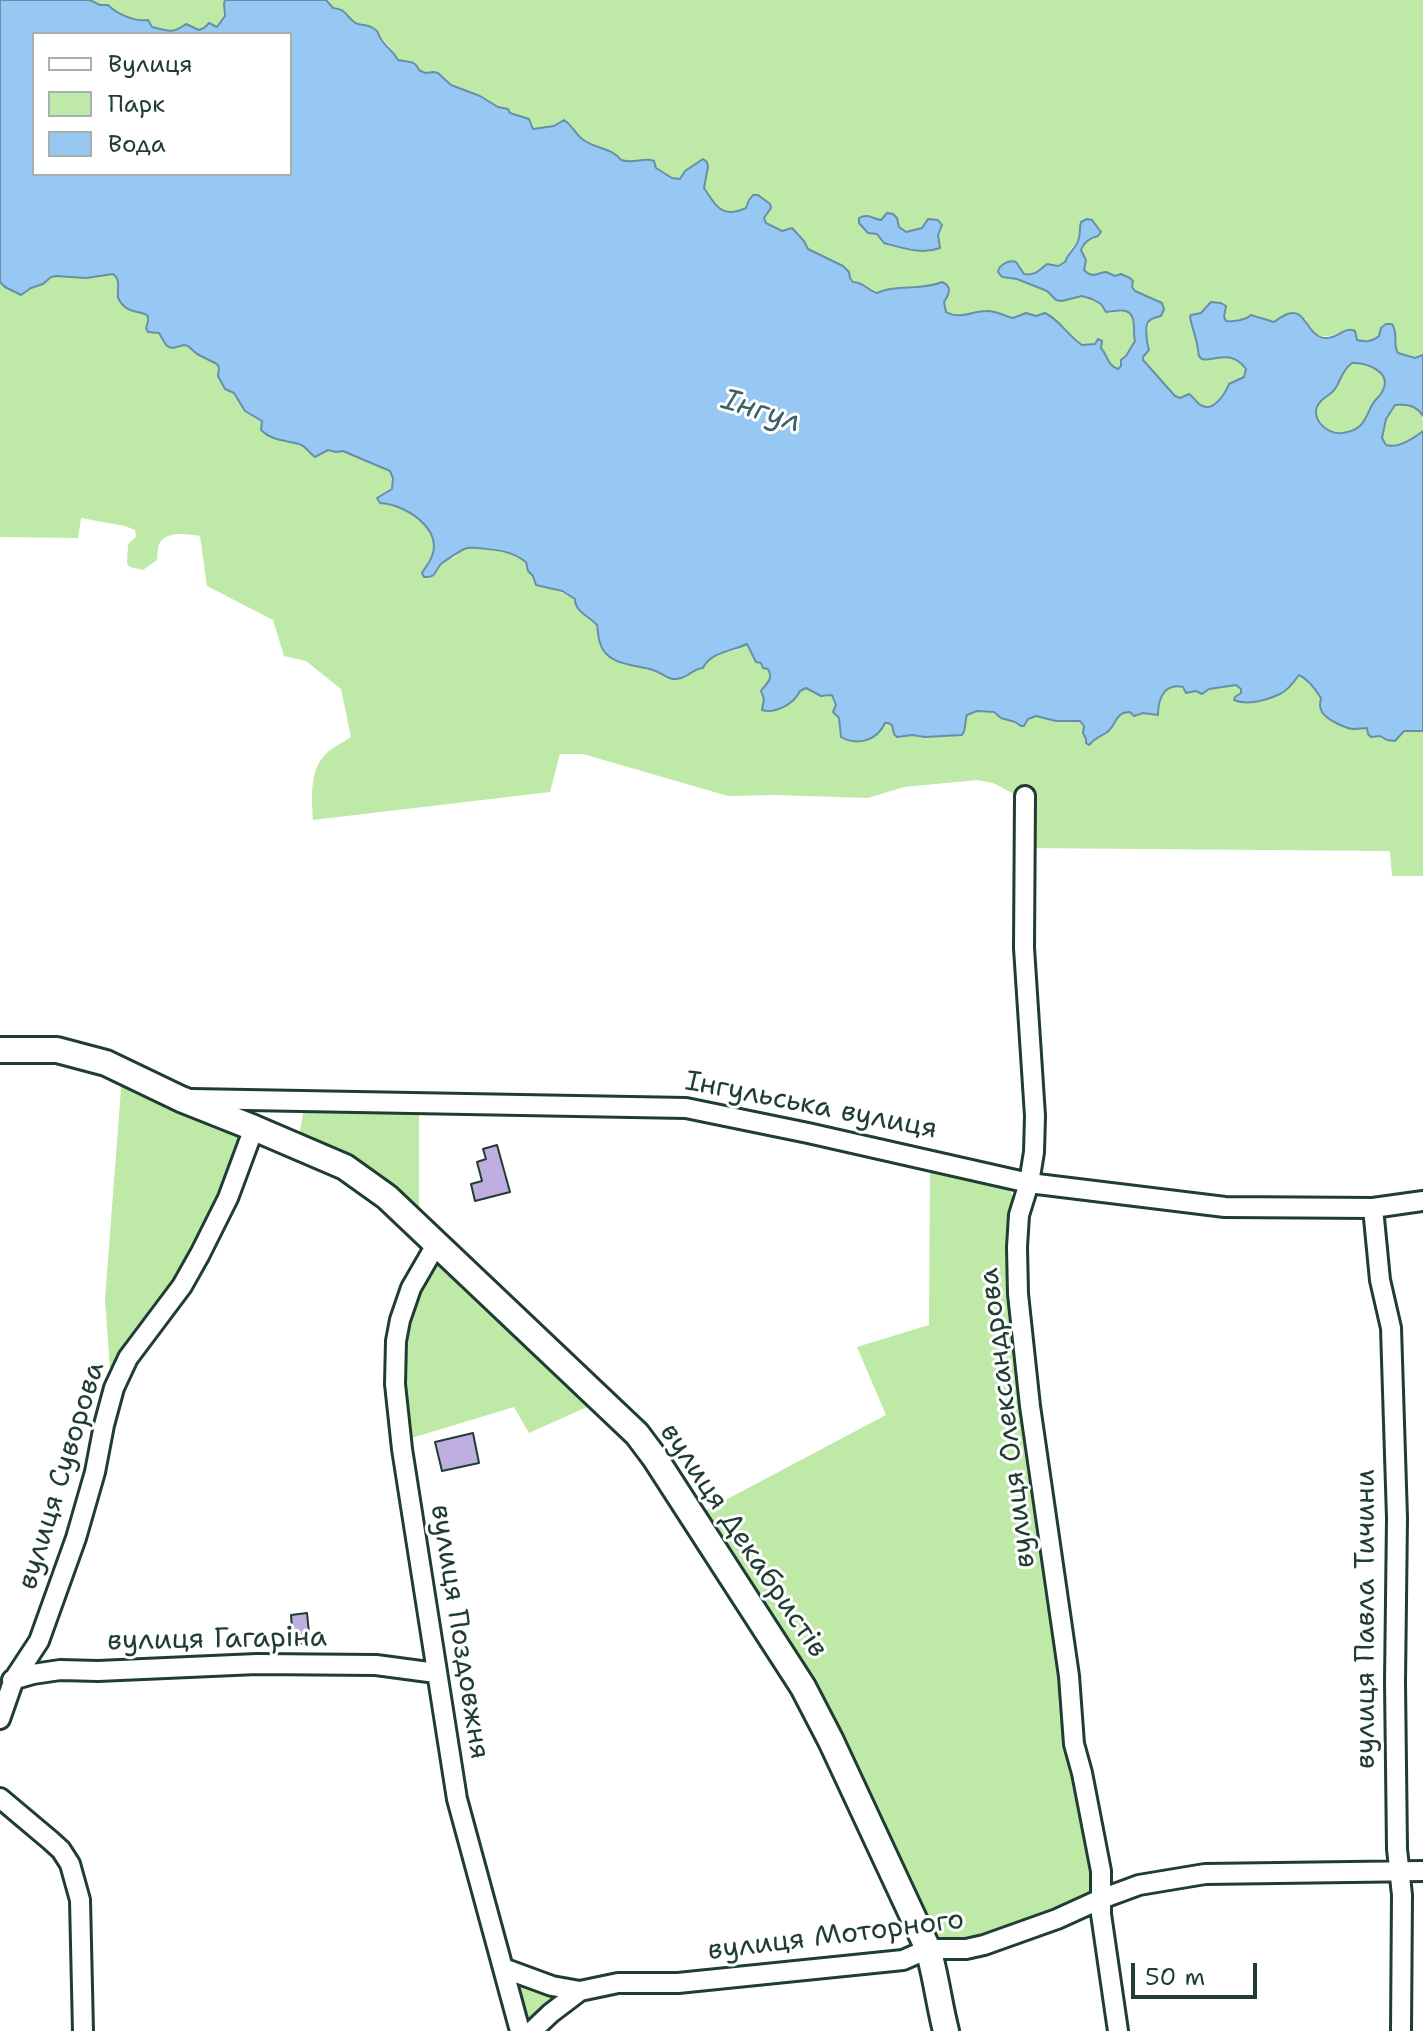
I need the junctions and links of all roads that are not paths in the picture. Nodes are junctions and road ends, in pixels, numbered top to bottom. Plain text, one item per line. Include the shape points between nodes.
1 (1025, 796) dead end
2 (0, 1050) edge
3 (181, 1099) junction
4 (254, 1128) junction
5 (1029, 1183) junction
6 (1423, 1201) edge
7 (1373, 1208) junction
8 (437, 1243) junction
9 (436, 1673) junction
10 (7, 1681) edge
11 (0, 1719) edge
12 (0, 1798) edge
13 (1423, 1871) edge
14 (1399, 1872) junction
15 (1101, 1899) junction
16 (928, 1949) junction
17 (503, 1968) junction
18 (580, 1991) junction
19 (83, 2031) edge
20 (520, 2031) edge
21 (532, 2031) edge
22 (946, 2031) edge
23 (1118, 2031) edge
24 (1401, 2031) edge

1 - 5 street, вулиця Олександрова via 1024,948 1035,1116
2 - 3 street, Інгульська вулиця via 57,1050 106,1063
3 - 4 street, вулиця Декабристів
3 - 5 street, Інгульська вулиця via 686,1108
4 - 8 street, вулиця Декабристів via 345,1167
4 - 10 street, вулиця Суворова via 200,1254 128,1358 114,1388 76,1538 39,1641
5 - 7 street, Інгульська вулиця via 1225,1207
5 - 15 street, вулиця Олександрова via 1017,1247 1022,1336 1074,1744 1101,1871
6 - 7 street, Інгульська вулиця
7 - 14 street, вулиця Павла Тичини via 1391,1328
8 - 9 street, вулиця Поздовжня via 400,1320 395,1384
8 - 16 street, вулиця Декабристів via 637,1434 655,1458 803,1687
9 - 10 street, вулиця Гагаріна via 376,1665 257,1664 60,1670
9 - 17 street, вулиця Поздовжня via 457,1799
10 - 11 street, вулиця Суворова
12 - 19 street via 61,1850 70,1864 80,1900
13 - 14 street, вулиця Моторного
14 - 15 street, вулиця Моторного via 1205,1874 1139,1885
14 - 24 street, вулиця Павла Тичини
15 - 16 street, вулиця Моторного via 984,1945
15 - 23 street, вулиця Олександрова
16 - 18 street, вулиця Моторного via 903,1960 678,1983 618,1983
16 - 22 street, вулиця Декабристів
17 - 18 street, вулиця Моторного
17 - 20 street, вулиця Поздовжня
18 - 21 street, вулиця Моторного

